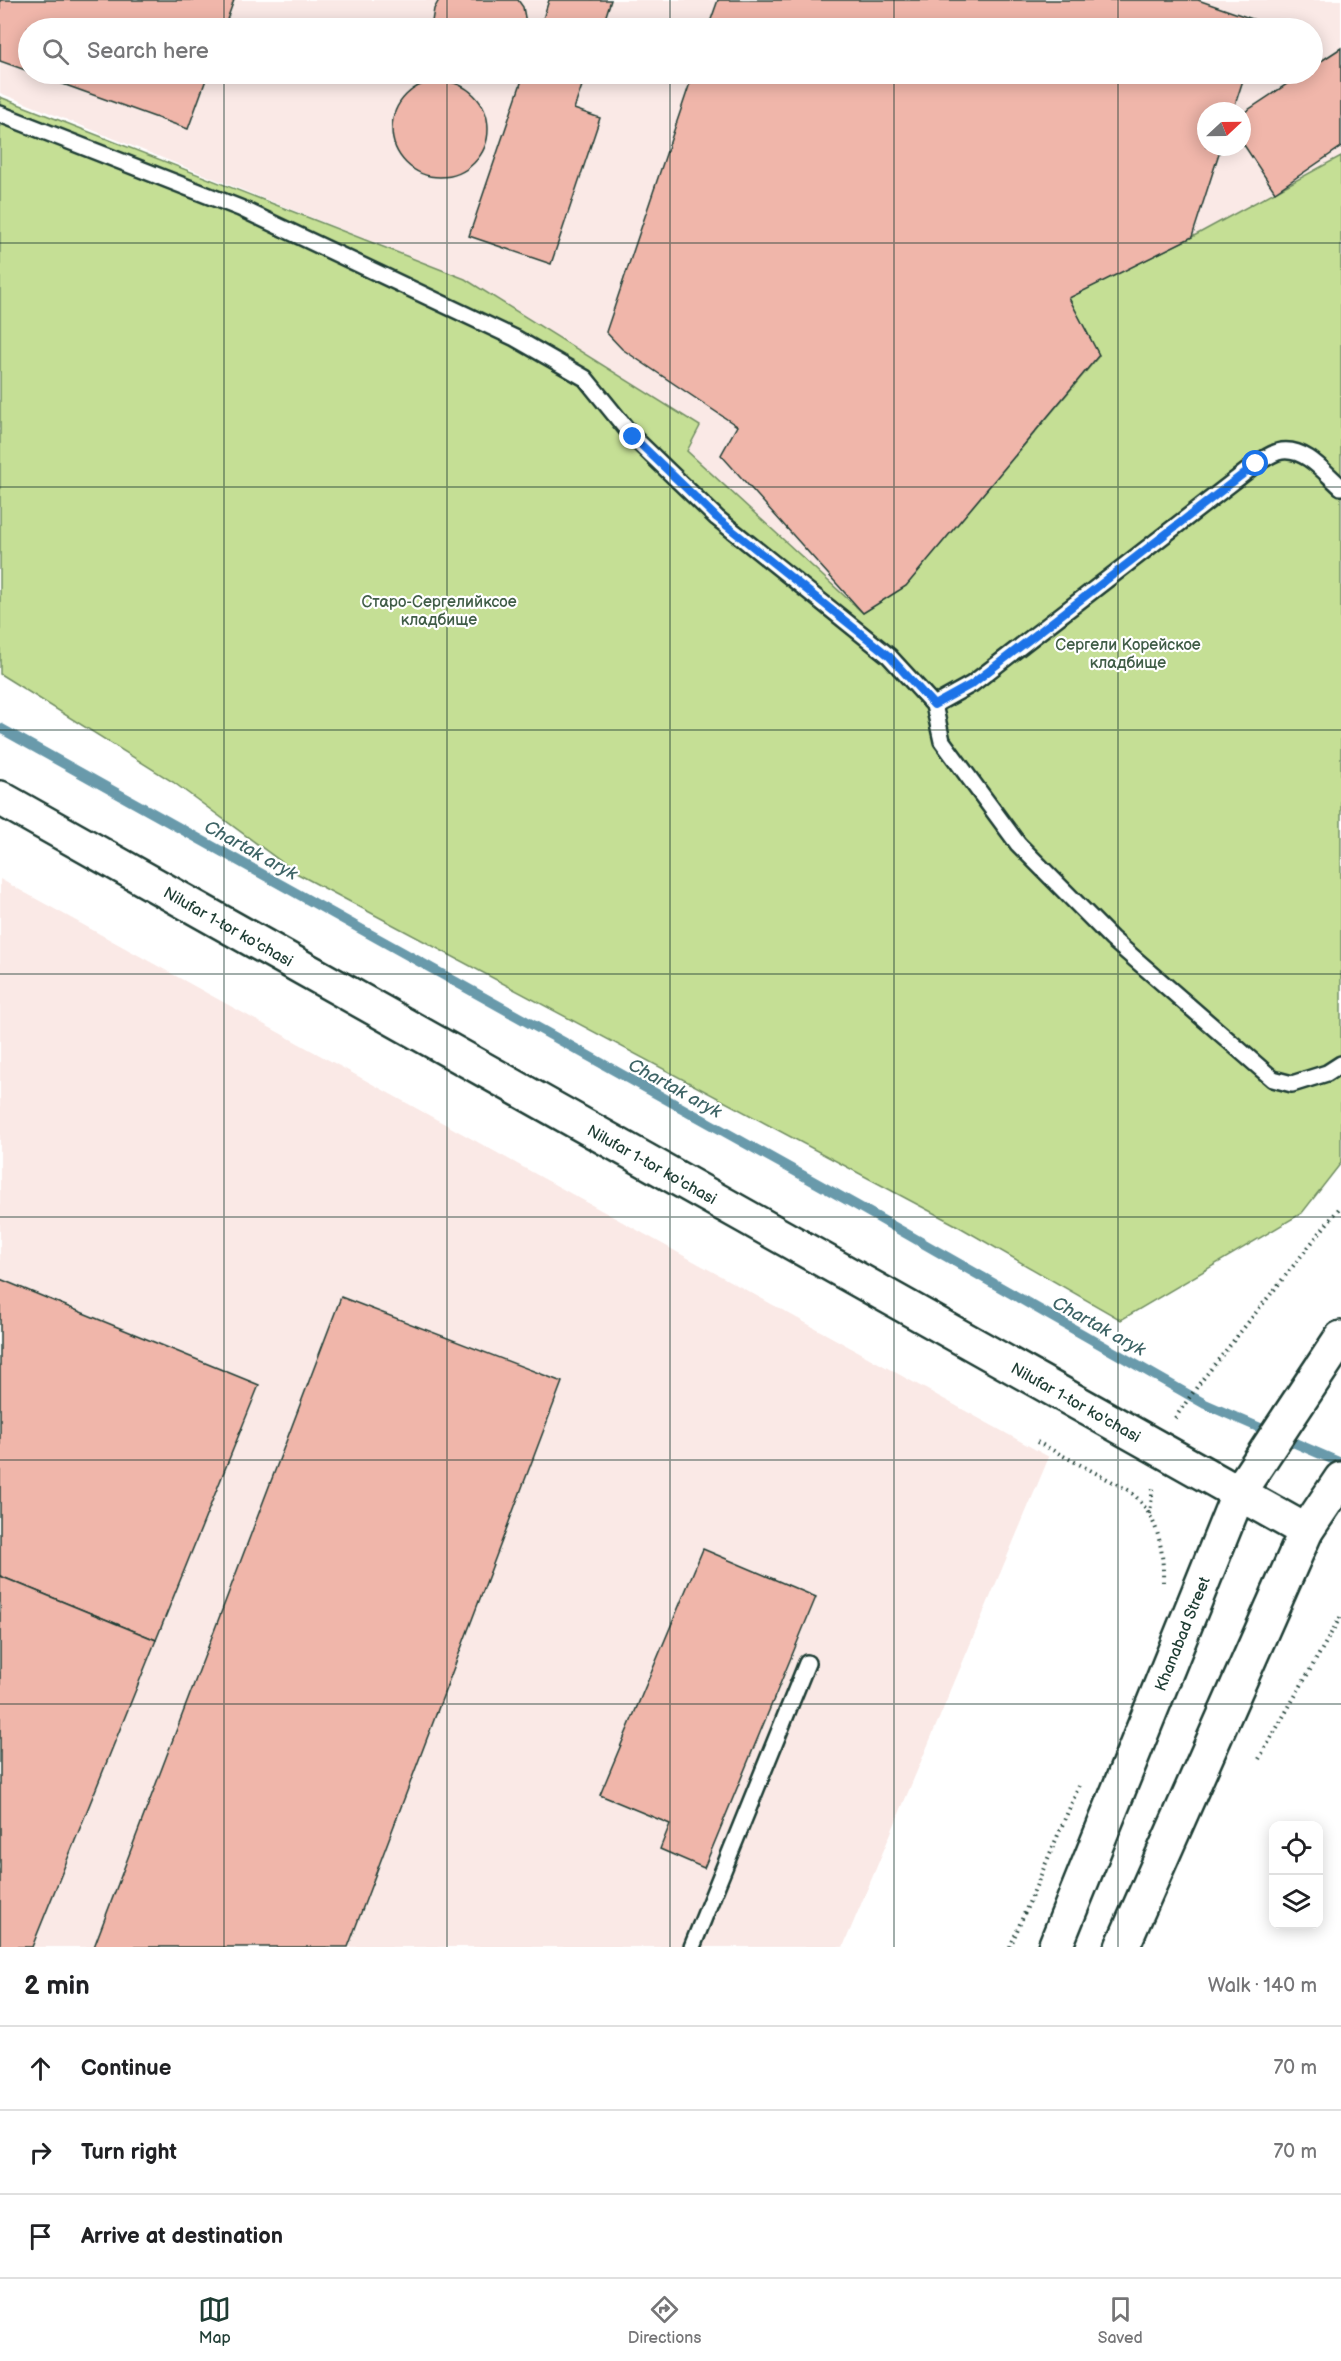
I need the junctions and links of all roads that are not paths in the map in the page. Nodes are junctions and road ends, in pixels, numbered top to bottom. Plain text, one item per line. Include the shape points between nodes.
1 (0, 114) edge
2 (1341, 487) edge
3 (934, 705) junction
4 (0, 798) edge
5 (1341, 1064) edge
6 (1341, 1338) edge
7 (1341, 1479) edge
8 (1239, 1492) junction
9 (1306, 1531) junction
10 (807, 1663) dead end
11 (692, 1947) edge
12 (1055, 1947) edge
13 (1122, 1947) edge

1 - 3 lane via 240,208 515,338 585,378 633,437 717,518 889,656
2 - 3 lane via 1309,458 1282,451 1269,457 972,684
3 - 5 lane via 942,741 1018,844 1112,939 1273,1079 1292,1084 1327,1073
4 - 8 street, Nilufar 1-tor ko'chasi
6 - 8 street, Khanabad Street
7 - 9 street
8 - 9 street, Nilufar 1-tor ko'chasi
8 - 12 street, Khanabad Street
9 - 13 street
10 - 11 lane

